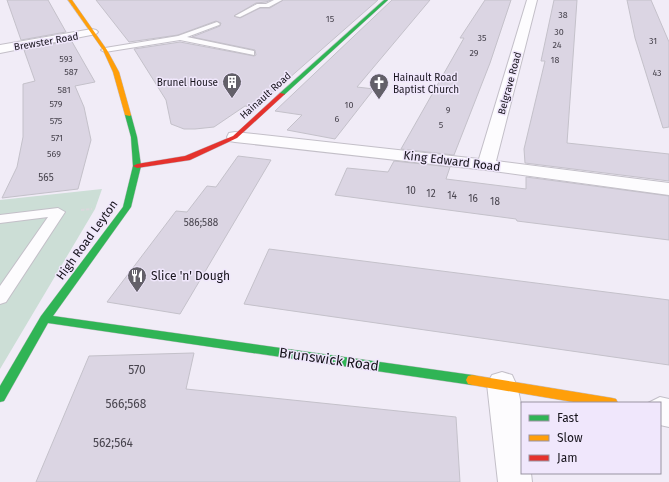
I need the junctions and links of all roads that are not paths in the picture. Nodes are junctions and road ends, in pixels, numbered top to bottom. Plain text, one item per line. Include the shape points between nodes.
1 (70, 0) edge
2 (279, 0) edge
3 (386, 0) edge
4 (532, 0) edge
5 (238, 16) dead end
6 (218, 24) dead end
7 (92, 32) junction
8 (179, 38) junction
9 (0, 49) edge
10 (105, 50) junction
11 (251, 53) dead end
12 (235, 137) junction
13 (486, 165) junction
14 (137, 166) junction
15 (669, 189) edge
16 (0, 219) edge
17 (0, 298) edge
18 (45, 319) junction
19 (502, 384) junction
20 (0, 397) edge
21 (606, 402) edge
22 (515, 482) edge

1 - 7 street, High Road Leyton
2 - 5 lane via 266,6 259,5
3 - 12 street, Hainault Road
4 - 13 street, Belgrave Road
6 - 8 lane
7 - 9 street, Brewster Road
7 - 10 street, High Road Leyton
8 - 10 lane
8 - 11 lane
10 - 14 street, High Road Leyton via 116,72 134,137
12 - 13 street, King Edward Road
12 - 14 street, Hainault Road via 187,158
13 - 15 street, King Edward Road
14 - 18 street, High Road Leyton via 127,207
16 - 17 lane via 58,212
18 - 19 street, Brunswick Road
18 - 20 street, High Road Leyton
19 - 21 street, Brunswick Road
19 - 22 street

